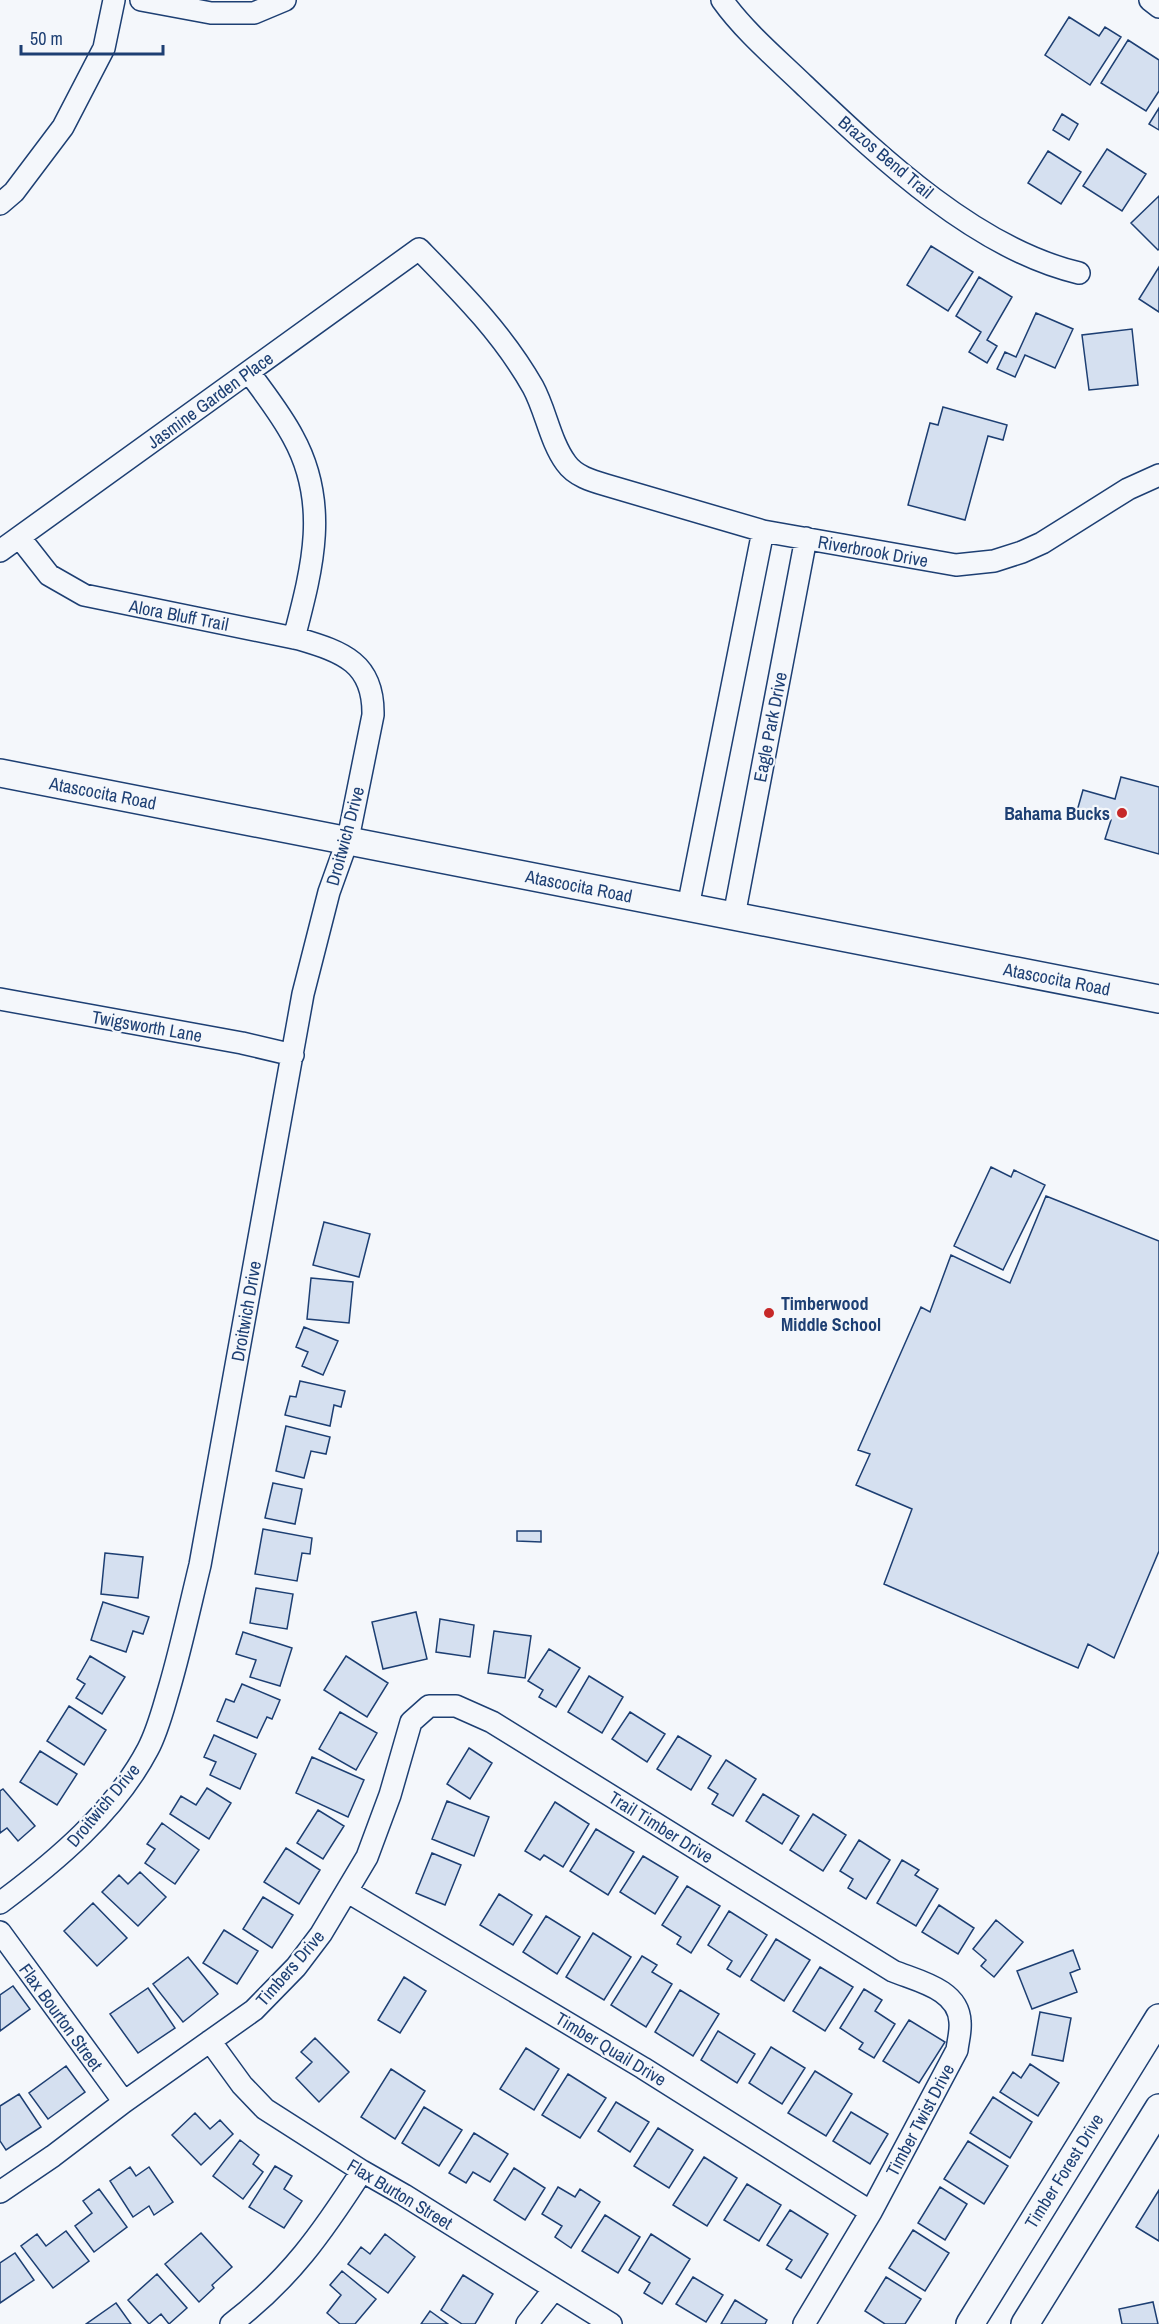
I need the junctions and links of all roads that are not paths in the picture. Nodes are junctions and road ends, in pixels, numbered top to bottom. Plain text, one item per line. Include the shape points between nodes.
1 (114, 0) edge
2 (141, 0) edge
3 (285, 0) edge
4 (722, 0) edge
5 (1150, 0) edge
6 (1159, 7) edge
7 (0, 204) edge
8 (1079, 273) dead end
9 (249, 372) junction
10 (574, 471) joint
11 (1159, 475) edge
12 (763, 531) junction
13 (20, 538) junction
14 (806, 538) junction
15 (0, 552) edge
16 (294, 638) junction
17 (356, 665) joint
18 (0, 773) edge
19 (348, 839) junction
20 (688, 907) junction
21 (734, 916) junction
22 (0, 999) edge
23 (1159, 999) edge
24 (293, 1055) junction
25 (459, 1707) joint
26 (348, 1892) junction
27 (0, 1903) edge
28 (0, 1932) edge
29 (861, 1951) joint
30 (1159, 2018) edge
31 (210, 2041) junction
32 (124, 2102) junction
33 (1159, 2108) edge
34 (362, 2171) junction
35 (0, 2192) edge
36 (871, 2212) junction
37 (554, 2289) junction
38 (231, 2324) edge
39 (527, 2324) edge
40 (611, 2324) edge
41 (804, 2324) edge
42 (970, 2324) edge
43 (1025, 2324) edge

1 - 7 street via 104,48 63,128 14,192
2 - 3 street via 210,13 254,14
4 - 8 street, Brazos Bend Trail via 839,118 938,201 1020,253
5 - 6 street
9 - 10 street, Jasmine Garden Place via 419,249 510,350 534,390 562,456
9 - 13 street, Jasmine Garden Place
9 - 16 street via 293,436 312,489 313,555
10 - 12 street, Riverbrook Drive via 606,485
11 - 14 street, Riverbrook Drive via 1128,489 1042,543 994,561 956,565
12 - 14 street, Riverbrook Drive
12 - 20 street
13 - 15 street, Jasmine Garden Place
13 - 16 street, Alora Bluff Trail via 49,575 84,595
14 - 21 street, Eagle Park Drive
16 - 17 street, Alora Bluff Trail via 339,653
17 - 19 street, Droitwich Drive via 373,694 373,715
18 - 19 main road, Atascocita Road
19 - 20 main road, Atascocita Road
19 - 24 street, Droitwich Drive via 307,975
20 - 21 main road, Atascocita Road
21 - 23 main road, Atascocita Road
22 - 24 street, Twigsworth Lane
24 - 27 street, Droitwich Drive via 200,1565 158,1726 136,1770 93,1822 42,1872
25 - 26 street, Timbers Drive via 429,1706 411,1722 375,1837
25 - 29 street, Trail Timber Drive via 492,1722
26 - 31 street, Timbers Drive via 321,1934 276,1990
26 - 36 street, Timber Quail Drive via 643,2068
28 - 32 street, Flax Bourton Street
29 - 36 street, Timber Twist Drive via 893,1971 943,1992 961,2020 957,2050
30 - 42 main road, Timber Forest Drive
31 - 32 street, Timbers Drive
31 - 34 street, Flax Burton Street via 265,2109
32 - 35 street, Timbers Drive
33 - 43 main road
34 - 37 street, Flax Burton Street
34 - 38 street via 324,2230 286,2277
36 - 41 street, Timber Twist Drive
37 - 39 street
37 - 40 street, Flax Burton Street

